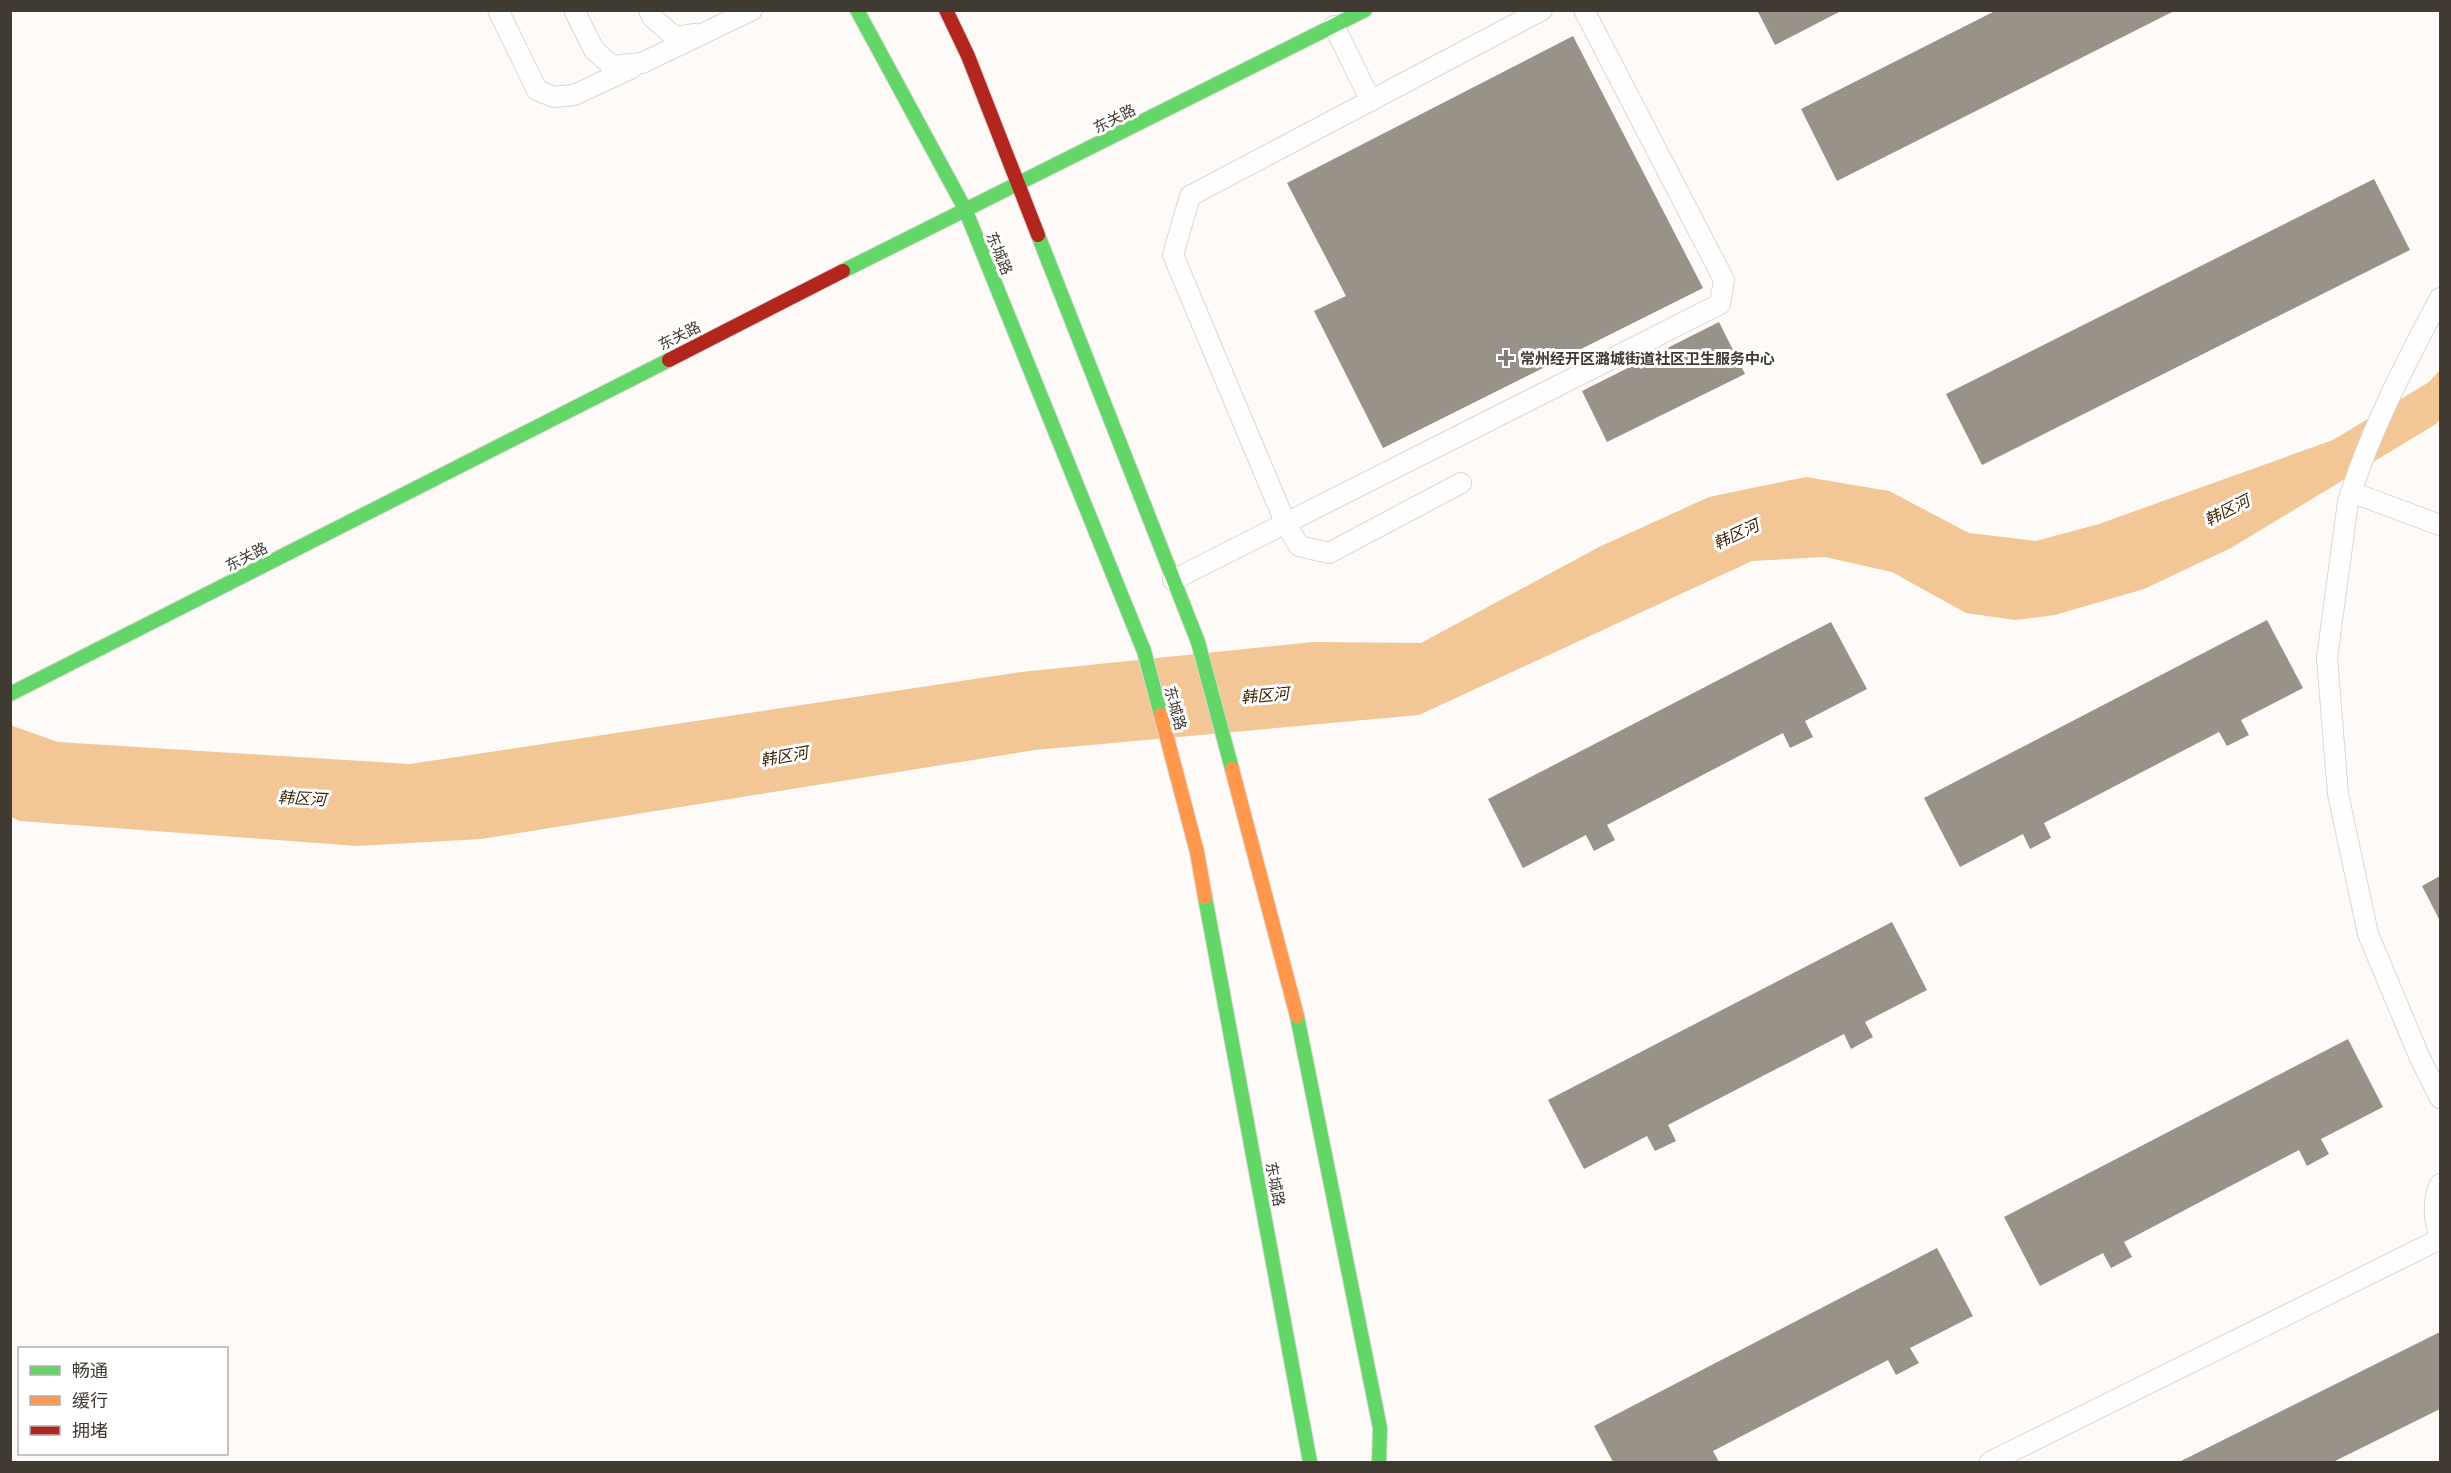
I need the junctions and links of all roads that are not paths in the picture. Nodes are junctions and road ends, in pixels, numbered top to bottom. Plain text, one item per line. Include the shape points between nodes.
1 (498, 10) edge
2 (574, 10) edge
3 (649, 10) edge
4 (752, 10) edge
5 (857, 10) edge
6 (946, 10) edge
7 (1365, 10) edge
8 (1542, 10) edge
9 (1584, 10) edge
10 (1334, 27) junction
11 (707, 33) junction
12 (642, 63) junction
13 (1371, 101) junction
14 (1019, 185) junction
15 (965, 209) junction
16 (2440, 298) edge
17 (1461, 483) dead end
18 (2353, 487) junction
19 (1285, 522) junction
20 (2440, 525) edge
21 (1173, 580) junction
22 (10, 694) edge
23 (2432, 1062) edge
24 (2440, 1098) edge
25 (2440, 1184) edge
26 (2440, 1237) edge
27 (1310, 1462) edge
28 (1379, 1462) edge
29 (1990, 1462) edge

1 - 12 lane via 537,90 554,97 574,95
2 - 12 lane via 594,50 612,66
3 - 11 lane via 675,37
4 - 11 lane
5 - 15 main road, 东城路
6 - 14 main road
7 - 10 main road, 东关路
8 - 13 lane
9 - 19 lane via 1724,280 1720,304
10 - 13 lane
10 - 14 main road, 东关路
11 - 12 lane
13 - 19 lane via 1190,196 1173,255
14 - 15 main road, 东关路
14 - 21 main road
15 - 22 main road, 东关路
15 - 27 main road, 东城路 via 1144,651 1197,852
16 - 18 lane via 2387,402
17 - 19 lane via 1329,553 1299,546
18 - 20 lane
18 - 23 lane via 2327,658 2337,794 2368,934
19 - 21 lane
21 - 28 main road via 1198,642 1226,738 1292,989 1380,1428
23 - 24 lane
25 - 26 lane via 2434,1214
26 - 29 lane

